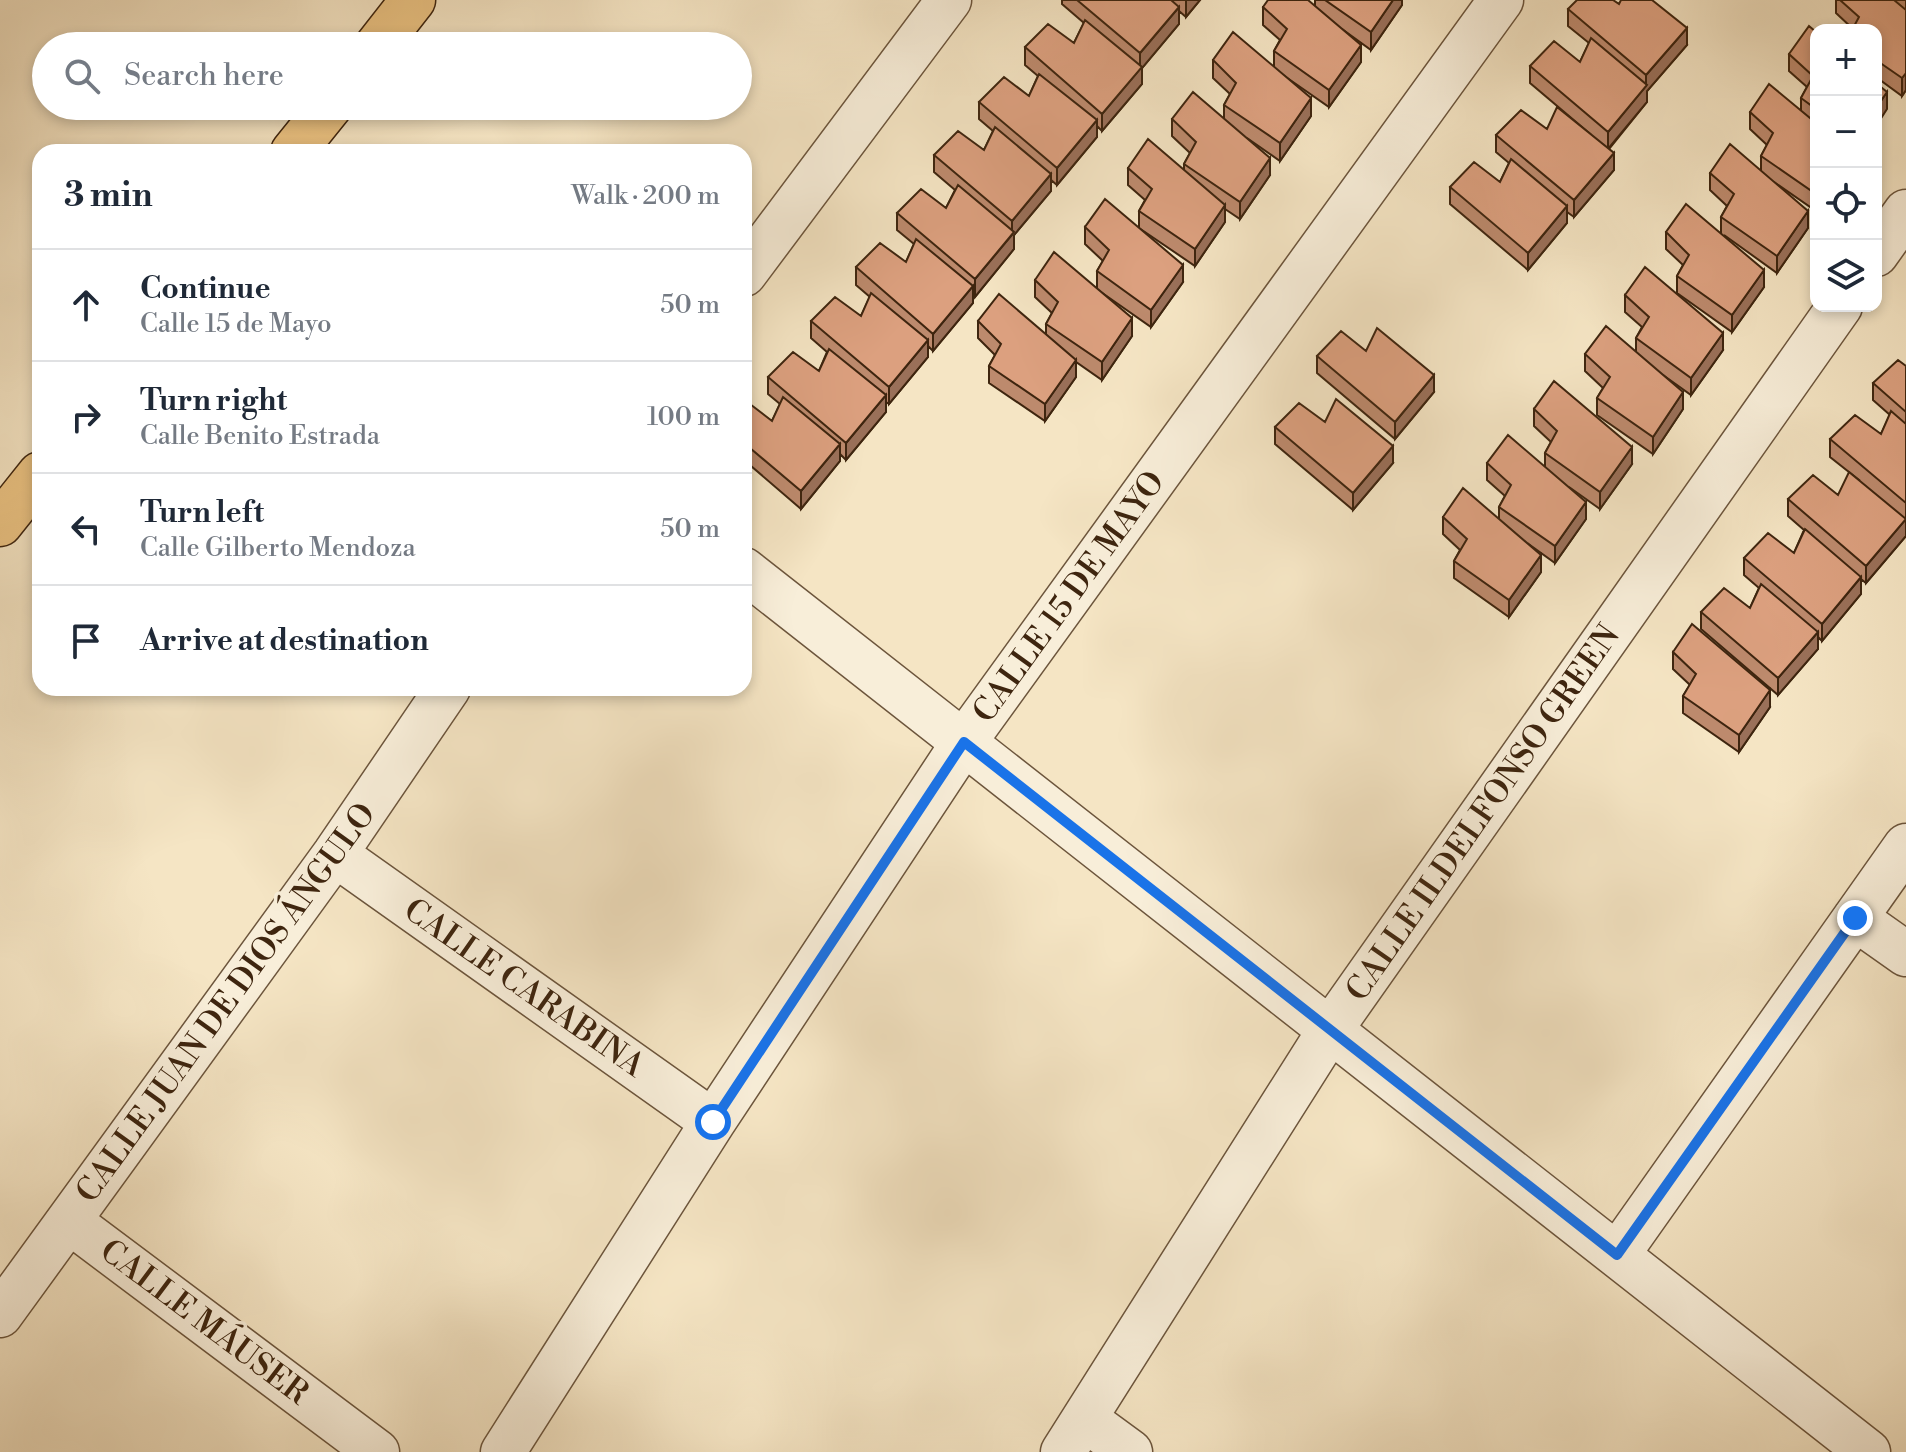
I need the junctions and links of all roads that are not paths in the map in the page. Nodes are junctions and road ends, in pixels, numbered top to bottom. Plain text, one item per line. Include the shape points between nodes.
1 (413, 0) edge
2 (949, 0) edge
3 (1501, 0) edge
4 (388, 32) edge
5 (319, 120) edge
6 (299, 144) edge
7 (1906, 212) edge
8 (1882, 246) edge
9 (752, 263) edge
10 (1836, 312) edge
11 (32, 484) edge
12 (0, 524) edge
13 (752, 576) edge
14 (443, 696) edge
15 (964, 742) junction
16 (1906, 846) edge
17 (335, 854) junction
18 (1855, 918) junction
19 (1906, 954) edge
20 (1330, 1030) junction
21 (713, 1122) junction
22 (69, 1221) junction
23 (1617, 1255) junction
24 (0, 1315) edge
25 (1074, 1435) edge
26 (377, 1452) edge
27 (503, 1452) edge
28 (1130, 1452) edge
29 (1868, 1452) edge

1 - 4 highway
2 - 9 street
3 - 15 street, CALLE 15 DE MAYO
5 - 6 highway
7 - 8 street
10 - 20 street, CALLE ILDELFONSO GREEN
11 - 12 highway
13 - 15 street
14 - 17 street, CALLE JUAN DE DIOS ÁNGULO
15 - 20 street
15 - 21 street, CALLE 15 DE MAYO
16 - 18 street
17 - 21 street, CALLE CARABINA
17 - 22 street, CALLE JUAN DE DIOS ÁNGULO
18 - 19 street
18 - 23 street
20 - 23 street
20 - 25 street, CALLE ILDELFONSO GREEN
21 - 27 street, CALLE 15 DE MAYO
22 - 24 street, CALLE JUAN DE DIOS ÁNGULO
22 - 26 street, CALLE MÁUSER
23 - 29 street
25 - 28 street

